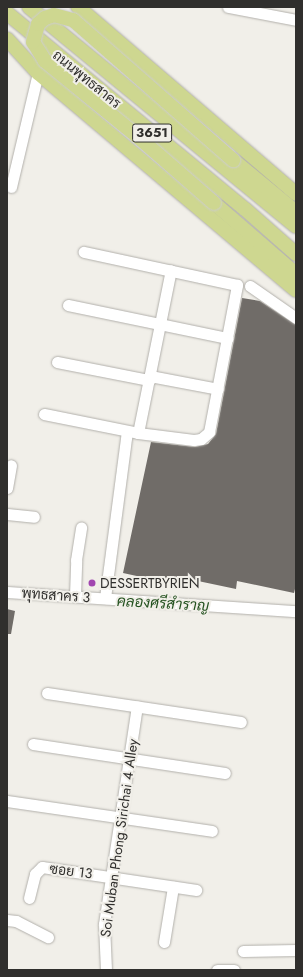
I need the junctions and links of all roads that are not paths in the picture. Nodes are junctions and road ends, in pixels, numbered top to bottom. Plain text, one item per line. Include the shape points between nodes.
1 (29, 7) edge
2 (78, 7) edge
3 (228, 7) edge
4 (7, 13) edge
5 (296, 20) edge
6 (7, 39) edge
7 (38, 73) junction
8 (11, 187) dead end
9 (296, 194) edge
10 (296, 212) edge
11 (296, 226) edge
12 (84, 252) dead end
13 (296, 254) edge
14 (171, 270) junction
15 (296, 274) edge
16 (250, 286) dead end
17 (296, 290) edge
18 (68, 305) dead end
19 (296, 318) edge
20 (160, 324) junction
21 (228, 338) junction
22 (57, 362) dead end
23 (149, 378) junction
24 (218, 389) junction
25 (44, 414) dead end
26 (127, 431) junction
27 (138, 433) junction
28 (11, 465) dead end
29 (7, 488) edge
30 (7, 514) edge
31 (34, 517) dead end
32 (81, 527) dead end
33 (7, 592) edge
34 (75, 596) junction
35 (105, 598) junction
36 (296, 611) edge
37 (47, 693) dead end
38 (137, 706) junction
39 (242, 722) dead end
40 (33, 744) dead end
41 (129, 758) junction
42 (225, 773) dead end
43 (7, 801) edge
44 (120, 817) junction
45 (212, 830) dead end
46 (111, 877) junction
47 (173, 887) junction
48 (196, 890) dead end
49 (29, 898) dead end
50 (7, 920) edge
51 (48, 937) dead end
52 (164, 942) dead end
53 (296, 950) edge
54 (243, 951) dead end
55 (106, 970) edge
56 (217, 970) edge
57 (234, 970) edge

1 - 11 main road, ถนนพุทธสาคร / 3651
2 - 9 main road
3 - 5 street
4 - 13 main road, ถนนพุทธสาคร / 3651
6 - 7 main road
7 - 8 street
7 - 17 main road
10 - 15 main road, bridge via 73,20 54,15 38,24 33,42 45,61 137,136
12 - 14 street
14 - 20 street
14 - 21 street via 237,285
16 - 19 street
18 - 20 street
20 - 21 street
20 - 23 street
21 - 24 street
22 - 23 street
23 - 24 street
23 - 27 street
24 - 27 street via 209,432 201,439
25 - 26 street
26 - 27 street
26 - 35 street
28 - 29 street
30 - 31 street
32 - 34 street via 76,560
33 - 34 street, พุทธสาคร 3
34 - 35 street, พุทธสาคร 3
35 - 36 street, พุทธสาคร 3
37 - 38 street
38 - 39 street
38 - 41 street, Soi Muban Phong Sirichai 4 Alley
40 - 41 street
41 - 42 street
41 - 44 street, Soi Muban Phong Sirichai 4 Alley
43 - 44 street
44 - 45 street
44 - 46 street, Soi Muban Phong Sirichai 4 Alley
46 - 47 street, ซอย 13
46 - 49 street, ซอย 13 via 42,868 35,874
46 - 55 street, Soi Muban Phong Sirichai 4 Alley via 104,924
47 - 48 street, ซอย 13
47 - 52 street
50 - 51 street via 16,921
53 - 54 street
56 - 57 street

